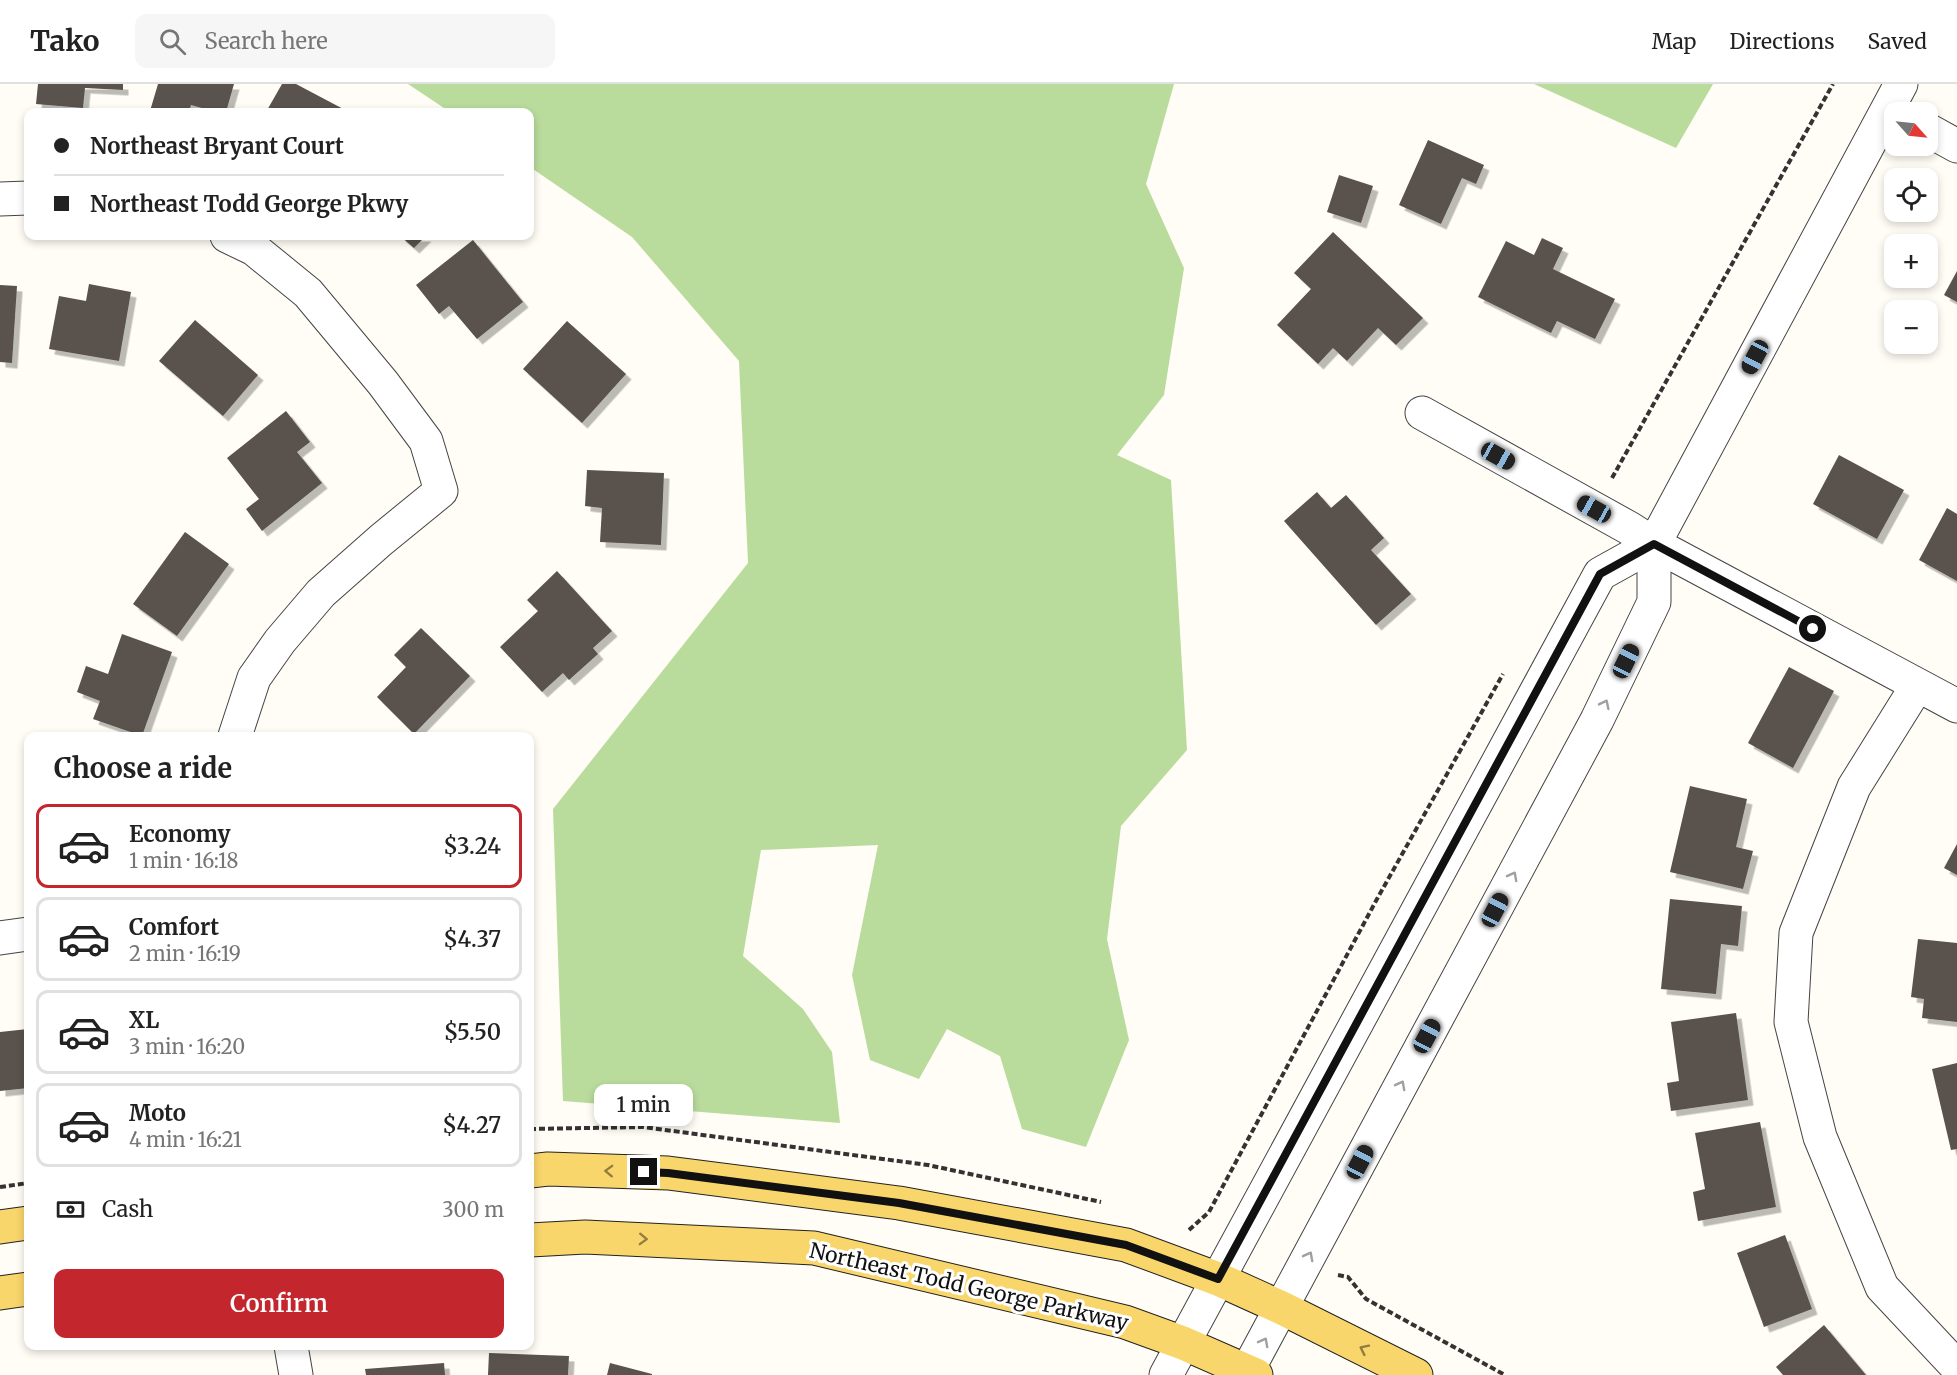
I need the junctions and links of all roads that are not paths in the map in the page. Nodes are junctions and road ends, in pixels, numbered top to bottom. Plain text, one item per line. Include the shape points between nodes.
1 (1884, 122) edge
2 (1938, 136) edge
3 (1957, 146) edge
4 (24, 198) edge
5 (0, 199) edge
6 (235, 240) edge
7 (1422, 413) dead end
8 (1654, 544) junction
9 (1917, 686) junction
10 (1957, 706) edge
11 (236, 732) edge
12 (24, 935) edge
13 (0, 938) edge
14 (534, 1171) edge
15 (24, 1224) edge
16 (0, 1227) edge
17 (534, 1240) edge
18 (1218, 1279) junction
19 (24, 1290) edge
20 (0, 1293) edge
21 (1282, 1308) junction
22 (1183, 1343) junction
23 (292, 1350) edge
24 (1957, 1367) edge
25 (1250, 1374) edge
26 (296, 1375) edge
27 (1166, 1375) edge
28 (1416, 1375) edge

1 - 8 street
2 - 3 street
4 - 5 street
6 - 11 street via 254,249 308,293 383,383 426,441 441,491 321,593 280,641 254,678
7 - 8 street
8 - 9 street
8 - 18 street via 1600,574
21 -> 8 street via 1597,720 1654,602
9 - 10 street
9 - 24 street via 1854,787 1796,933 1791,1022 1820,1137 1882,1287
12 - 13 street
18 -> 14 main road via 1126,1245 899,1203 668,1173
15 - 16 main road
17 -> 22 main road, Northeast Todd George Parkway via 585,1237 814,1248 1125,1322
18 - 21 main road
18 - 22 street
19 - 20 main road
25 -> 21 street
28 -> 21 main road
22 - 25 main road, Northeast Todd George Parkway
22 - 27 street
23 - 26 street

